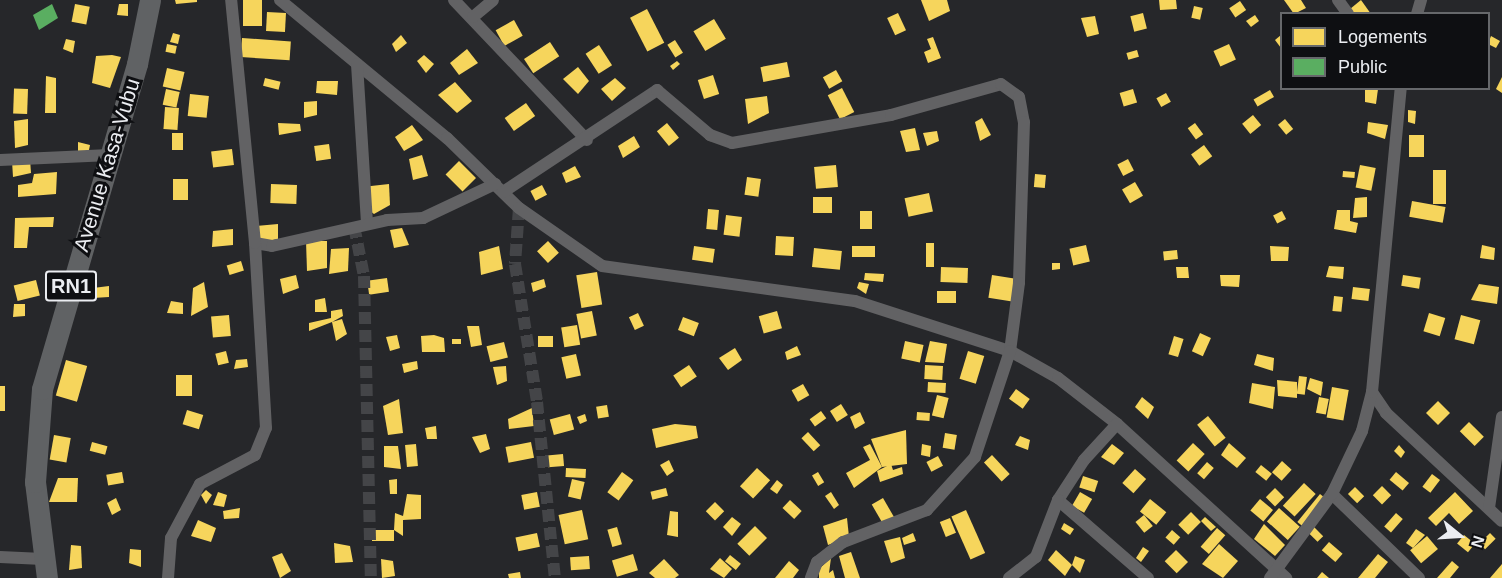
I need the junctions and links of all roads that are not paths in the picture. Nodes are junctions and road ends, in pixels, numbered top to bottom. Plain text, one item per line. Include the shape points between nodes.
1 (150, 0) edge
2 (231, 0) edge
3 (280, 0) edge
4 (454, 0) edge
5 (493, 0) edge
6 (473, 17) junction
7 (357, 64) junction
8 (1392, 90) edge
9 (1401, 90) edge
10 (1399, 105) junction
11 (587, 140) junction
12 (110, 155) junction
13 (0, 160) edge
14 (499, 188) junction
15 (367, 224) junction
16 (255, 243) junction
17 (1010, 351) junction
18 (1372, 392) junction
19 (1502, 417) edge
20 (1117, 424) junction
21 (1332, 494) junction
22 (1058, 500) junction
23 (1489, 508) junction
24 (1502, 521) edge
25 (0, 557) edge
26 (45, 568) edge
27 (1278, 575) edge
28 (168, 578) edge
29 (811, 578) edge
30 (1009, 578) edge
31 (1148, 578) edge
32 (1419, 578) edge

1 - 12 highway, Avenue Kasa-Vubu / RN1
2 - 16 street
3 - 7 street
4 - 6 street
5 - 6 street
6 - 11 street
7 - 14 street
7 - 15 street
8 - 10 street
9 - 10 street
10 - 18 street
11 - 14 street
11 - 17 street via 657,90 710,135 744,143 891,115 1001,84 1018,97 1024,122 1019,283
12 - 13 street
12 - 26 highway, Avenue Kasa-Vubu / RN1 via 42,389 35,482
14 - 15 street via 423,218
14 - 17 street via 566,243 620,272 855,301
15 - 16 street via 272,246
16 - 28 street via 264,442 255,455 200,484 171,538
17 - 20 street via 1058,378
17 - 29 street via 975,457 946,494 927,510 843,542 817,562
18 - 21 street via 1362,431
18 - 23 street via 1386,413
19 - 23 street
20 - 22 street via 1084,460
20 - 27 street
21 - 27 street
21 - 32 street
22 - 30 street via 1036,557
22 - 31 street
23 - 24 street
25 - 26 street

